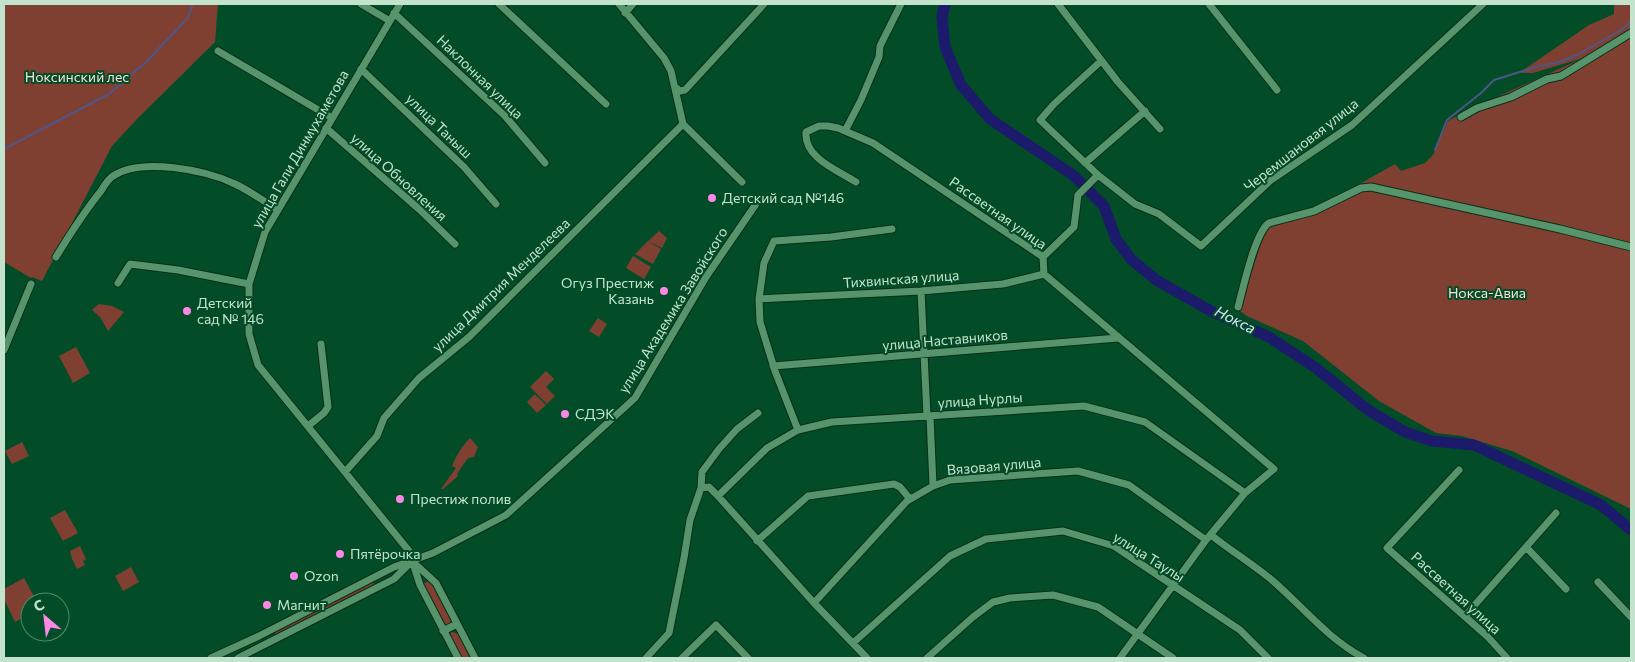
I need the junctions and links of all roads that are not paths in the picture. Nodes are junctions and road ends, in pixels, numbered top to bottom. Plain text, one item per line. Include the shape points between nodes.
1 (361, 4) edge
2 (400, 4) edge
3 (499, 4) edge
4 (619, 4) edge
5 (633, 4) edge
6 (764, 4) edge
7 (901, 4) edge
8 (1058, 4) edge
9 (1209, 4) edge
10 (1481, 4) edge
11 (394, 13) junction
12 (626, 13) junction
13 (390, 20) junction
14 (1631, 33) edge
15 (218, 50) dead end
16 (1101, 60) junction
17 (361, 69) junction
18 (675, 87) junction
19 (1277, 90) dead end
20 (606, 104) dead end
21 (1145, 111) junction
22 (1461, 117) dead end
23 (332, 118) junction
24 (683, 124) junction
25 (326, 128) junction
26 (1160, 129) dead end
27 (845, 131) junction
28 (545, 163) dead end
29 (1085, 163) junction
30 (1098, 175) junction
31 (742, 182) dead end
32 (856, 182) dead end
33 (496, 204) dead end
34 (756, 204) dead end
35 (278, 210) junction
36 (892, 229) dead end
37 (455, 244) dead end
38 (1631, 247) edge
39 (56, 257) dead end
40 (1042, 257) junction
41 (1044, 274) junction
42 (118, 283) dead end
43 (31, 284) dead end
44 (250, 284) junction
45 (921, 291) junction
46 (759, 299) junction
47 (1238, 307) dead end
48 (1118, 338) junction
49 (322, 344) dead end
50 (4, 350) edge
51 (923, 354) junction
52 (773, 366) junction
53 (758, 413) dead end
54 (928, 416) junction
55 (308, 426) junction
56 (798, 430) junction
57 (1459, 470) dead end
58 (346, 472) junction
59 (933, 486) junction
60 (701, 488) junction
61 (1245, 493) junction
62 (718, 496) junction
63 (910, 499) junction
64 (1556, 513) dead end
65 (1209, 538) junction
66 (757, 541) junction
67 (1526, 547) junction
68 (412, 561) junction
69 (1598, 582) dead end
70 (1172, 586) junction
71 (1566, 589) dead end
72 (814, 603) junction
73 (1465, 616) junction
74 (1631, 617) edge
75 (458, 624) junction
76 (269, 631) junction
77 (444, 631) junction
78 (1138, 634) junction
79 (274, 640) junction
80 (853, 643) junction
81 (211, 658) edge
82 (238, 658) edge
83 (458, 658) edge
84 (475, 658) edge
85 (646, 658) edge
86 (682, 658) edge
87 (748, 658) edge
88 (867, 658) edge
89 (927, 658) edge
90 (1120, 658) edge
91 (1173, 658) edge
92 (1268, 658) edge
93 (1364, 658) edge
94 (1508, 658) edge

1 - 13 street
2 - 11 street, улица Гали Динмухаметова
3 - 20 street
4 - 12 street
5 - 12 street
6 - 18 street via 685,90
7 - 27 street
8 - 16 street
9 - 19 street
10 - 30 street, Черемшановая улица via 1352,125 1272,180 1201,246 1159,214 1135,204
11 - 13 street, улица Гали Динмухаметова
11 - 28 street, Наклонная улица via 505,116
12 - 18 street via 664,58
13 - 17 street, улица Гали Динмухаметова
14 - 22 street via 1561,76 1547,79
15 - 23 street
16 - 21 street
16 - 29 street via 1040,120
17 - 23 street, улица Гали Динмухаметова
17 - 33 street, улица Таныш via 464,167
18 - 24 street
21 - 26 street
21 - 29 street
23 - 25 street, улица Гали Динмухаметова
24 - 31 street
24 - 58 street, улица Дмитрия Менделеева via 469,337 418,378 384,418 377,436
25 - 35 street, улица Гали Динмухаметова
25 - 37 street, улица Обновления
27 - 32 street, Рассветная улица via 819,126 806,132 806,138 817,158
27 - 40 street, Рассветная улица via 873,143
29 - 30 street
30 - 40 street via 1078,195 1074,226
34 - 68 street, улица Академика Завойского via 706,277 636,398 506,515
35 - 39 street via 234,184 212,176 161,166 129,168 112,177 80,216
35 - 44 street, улица Гали Динмухаметова via 265,232
36 - 46 street via 831,238 774,241 764,263
38 - 47 street via 1371,187 1361,188 1314,211 1264,226 1257,239
40 - 41 street, Рассветная улица
41 - 45 street, Тихвинская улица via 1003,284
41 - 48 street
42 - 44 street via 130,264
43 - 50 street
44 - 55 street, улица Гали Динмухаметова via 249,334 258,365
45 - 46 street, Тихвинская улица
45 - 51 street
46 - 52 street via 760,322
48 - 51 street, улица Наставников
48 - 61 street via 1274,469
49 - 55 street via 328,407
51 - 52 street, улица Наставников
51 - 54 street
52 - 56 street
53 - 60 street via 719,449 702,472
54 - 56 street, улица Нурлы via 832,422
54 - 59 street
54 - 61 street, улица Нурлы via 1084,406 1145,422
55 - 58 street, улица Гали Динмухаметова
56 - 62 street, улица Нурлы via 767,448
57 - 73 street, Рассветная улица via 1387,548
58 - 68 street, улица Гали Динмухаметова via 409,551
59 - 63 street, Вязовая улица
59 - 65 street, Вязовая улица via 950,480 1078,471 1129,485
60 - 62 street via 708,487
60 - 85 street via 690,520 669,633
61 - 65 street
62 - 66 street
63 - 66 street via 894,484 808,496
63 - 72 street, Вязовая улица
64 - 67 street
65 - 70 street
65 - 93 street, Вязовая улица via 1273,581 1327,633
66 - 72 street
67 - 71 street
67 - 73 street
68 - 75 street via 436,583
68 - 76 street, улица Академика Завойского via 394,567
68 - 77 street via 420,585
68 - 79 street, улица Академика Завойского via 394,579
69 - 74 street
70 - 78 street
70 - 80 street, улица Таулы via 1114,546 1063,531 986,539 950,556
70 - 92 street, улица Таулы via 1240,630
72 - 80 street
73 - 94 street, Рассветная улица
75 - 77 street
75 - 84 street
76 - 79 street
76 - 81 street, улица Академика Завойского
77 - 83 street
78 - 89 street via 1098,607 1052,595 1010,598 993,602 973,616
78 - 90 street
78 - 91 street
79 - 82 street, улица Академика Завойского
80 - 88 street
86 - 87 street via 716,625

